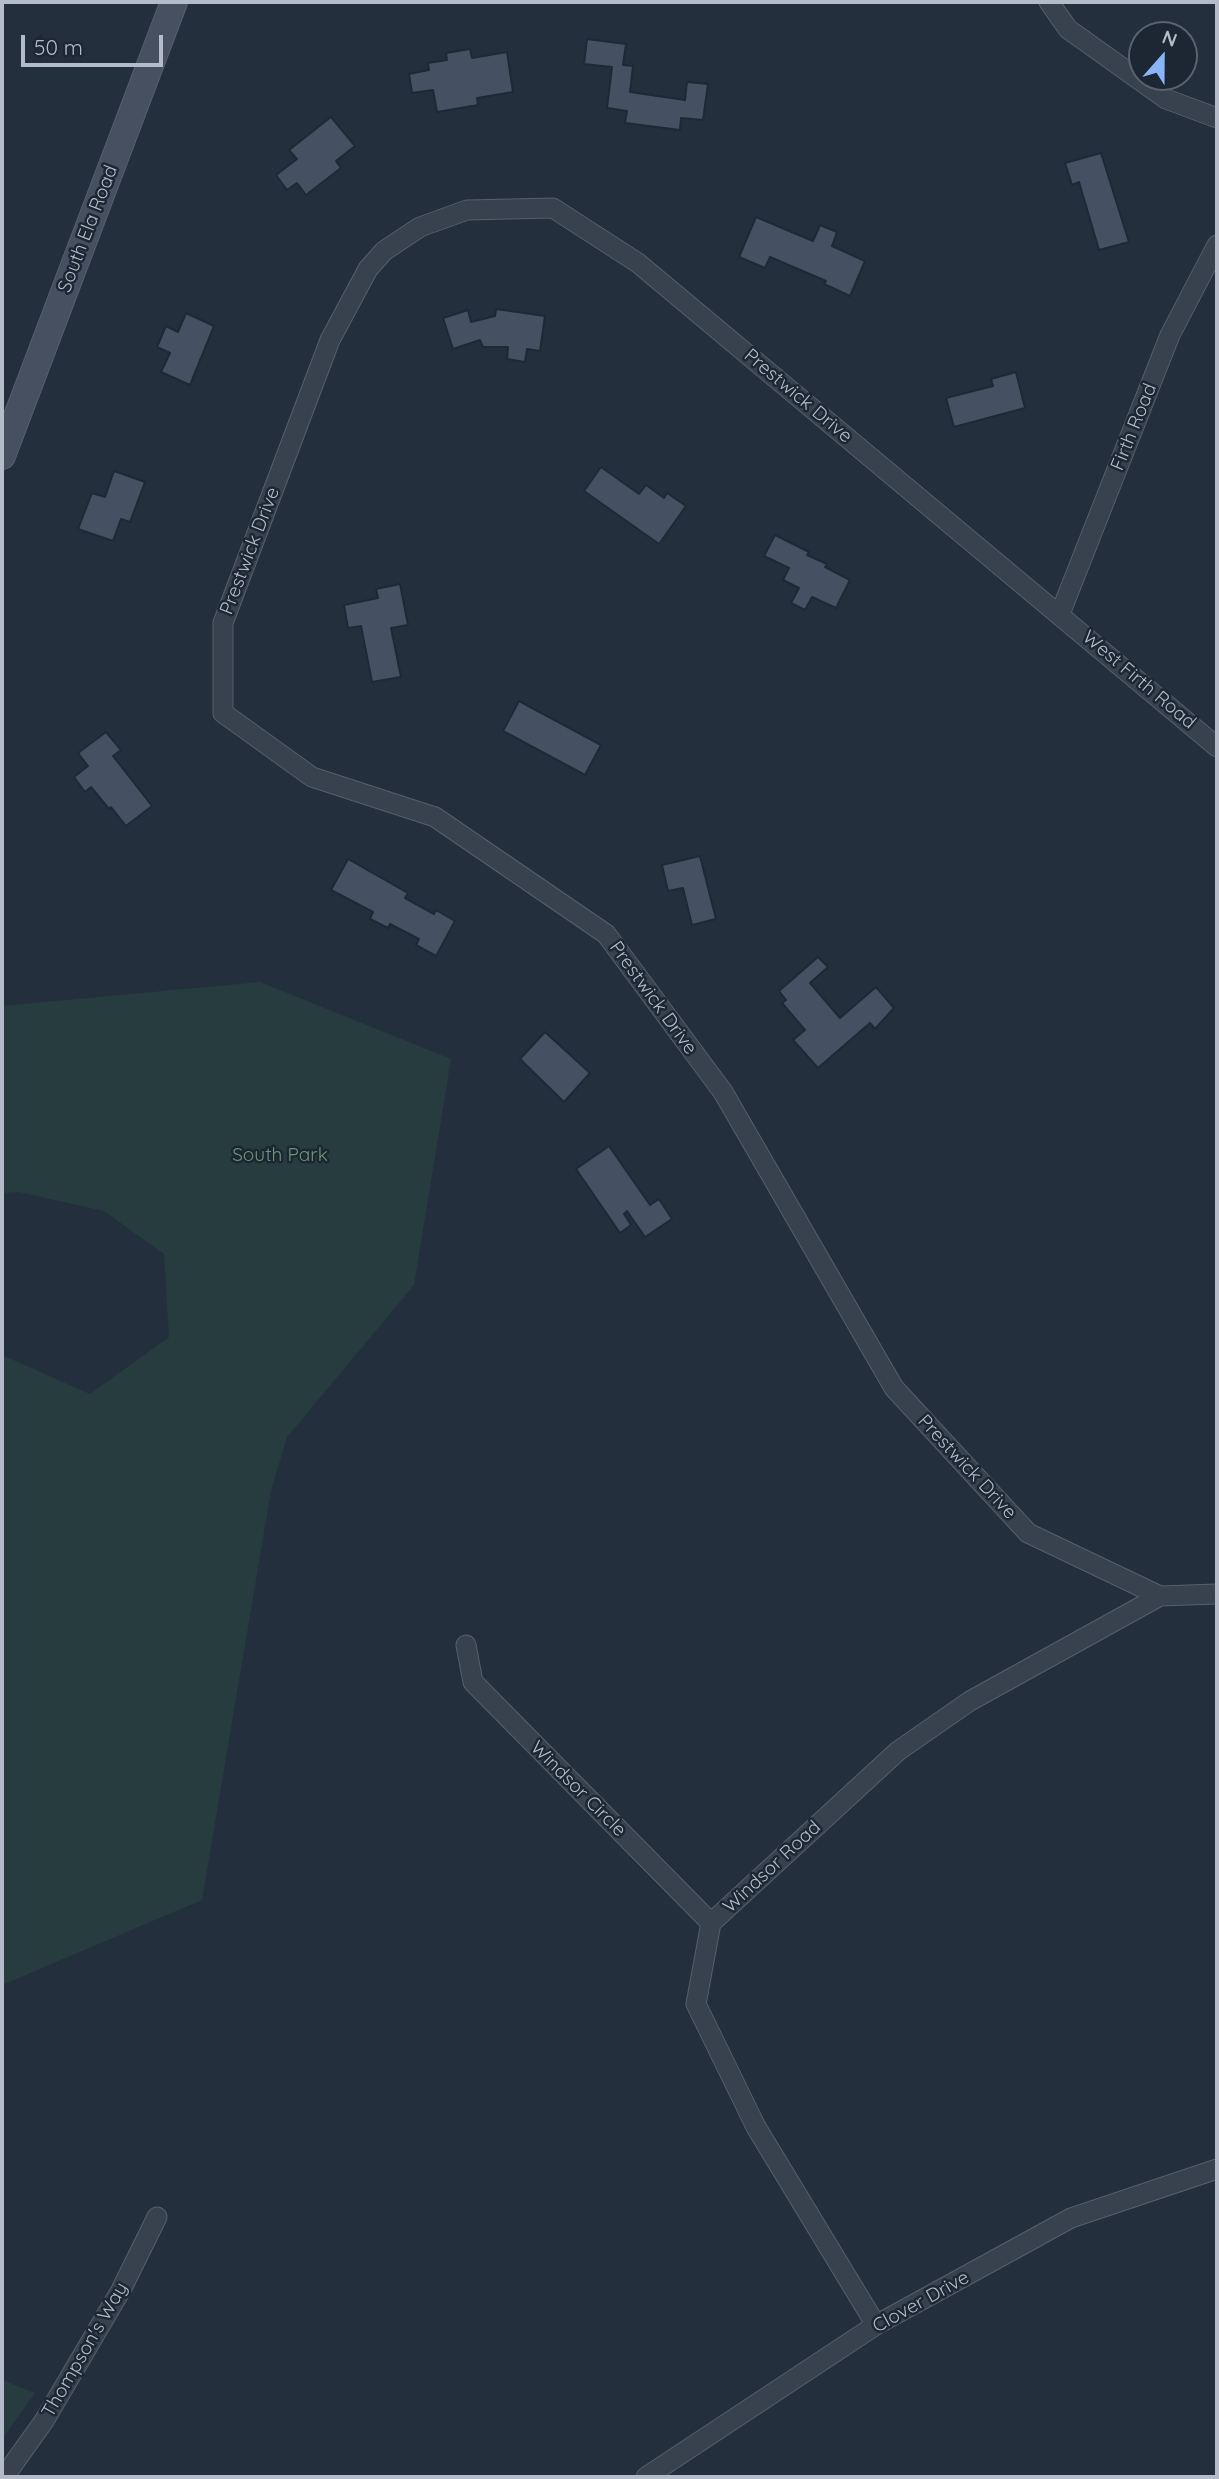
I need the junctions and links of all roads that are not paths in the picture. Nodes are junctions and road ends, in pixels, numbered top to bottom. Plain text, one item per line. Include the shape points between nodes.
1 (174, 2) edge
2 (1049, 2) edge
3 (1217, 118) edge
4 (1217, 245) edge
5 (2, 456) edge
6 (1060, 614) junction
7 (1217, 747) edge
8 (1217, 1594) edge
9 (1160, 1596) junction
10 (466, 1644) dead end
11 (711, 1923) junction
12 (1217, 2169) edge
13 (157, 2217) dead end
14 (876, 2325) junction
15 (4, 2477) edge
16 (646, 2477) edge

1 - 5 main road, South Ela Road
2 - 3 street via 1068,29 1166,99
4 - 6 street, Firth Road via 1170,335
6 - 7 street, West Firth Road
6 - 9 street, Prestwick Drive via 638,263 553,208 467,209 420,227 384,251 368,269 330,340 223,623 223,713 312,777 435,817 606,933 723,1092 894,1388 1028,1533
8 - 9 street, Windsor Road
9 - 11 street, Windsor Road via 970,1701 898,1751
10 - 11 street, Windsor Circle via 472,1682
11 - 14 street, Windsor Road via 696,2004 756,2127
12 - 14 street, Clover Drive via 1072,2218
13 - 15 street, Thompson's Way via 121,2290 44,2421
14 - 16 street, Clover Drive

